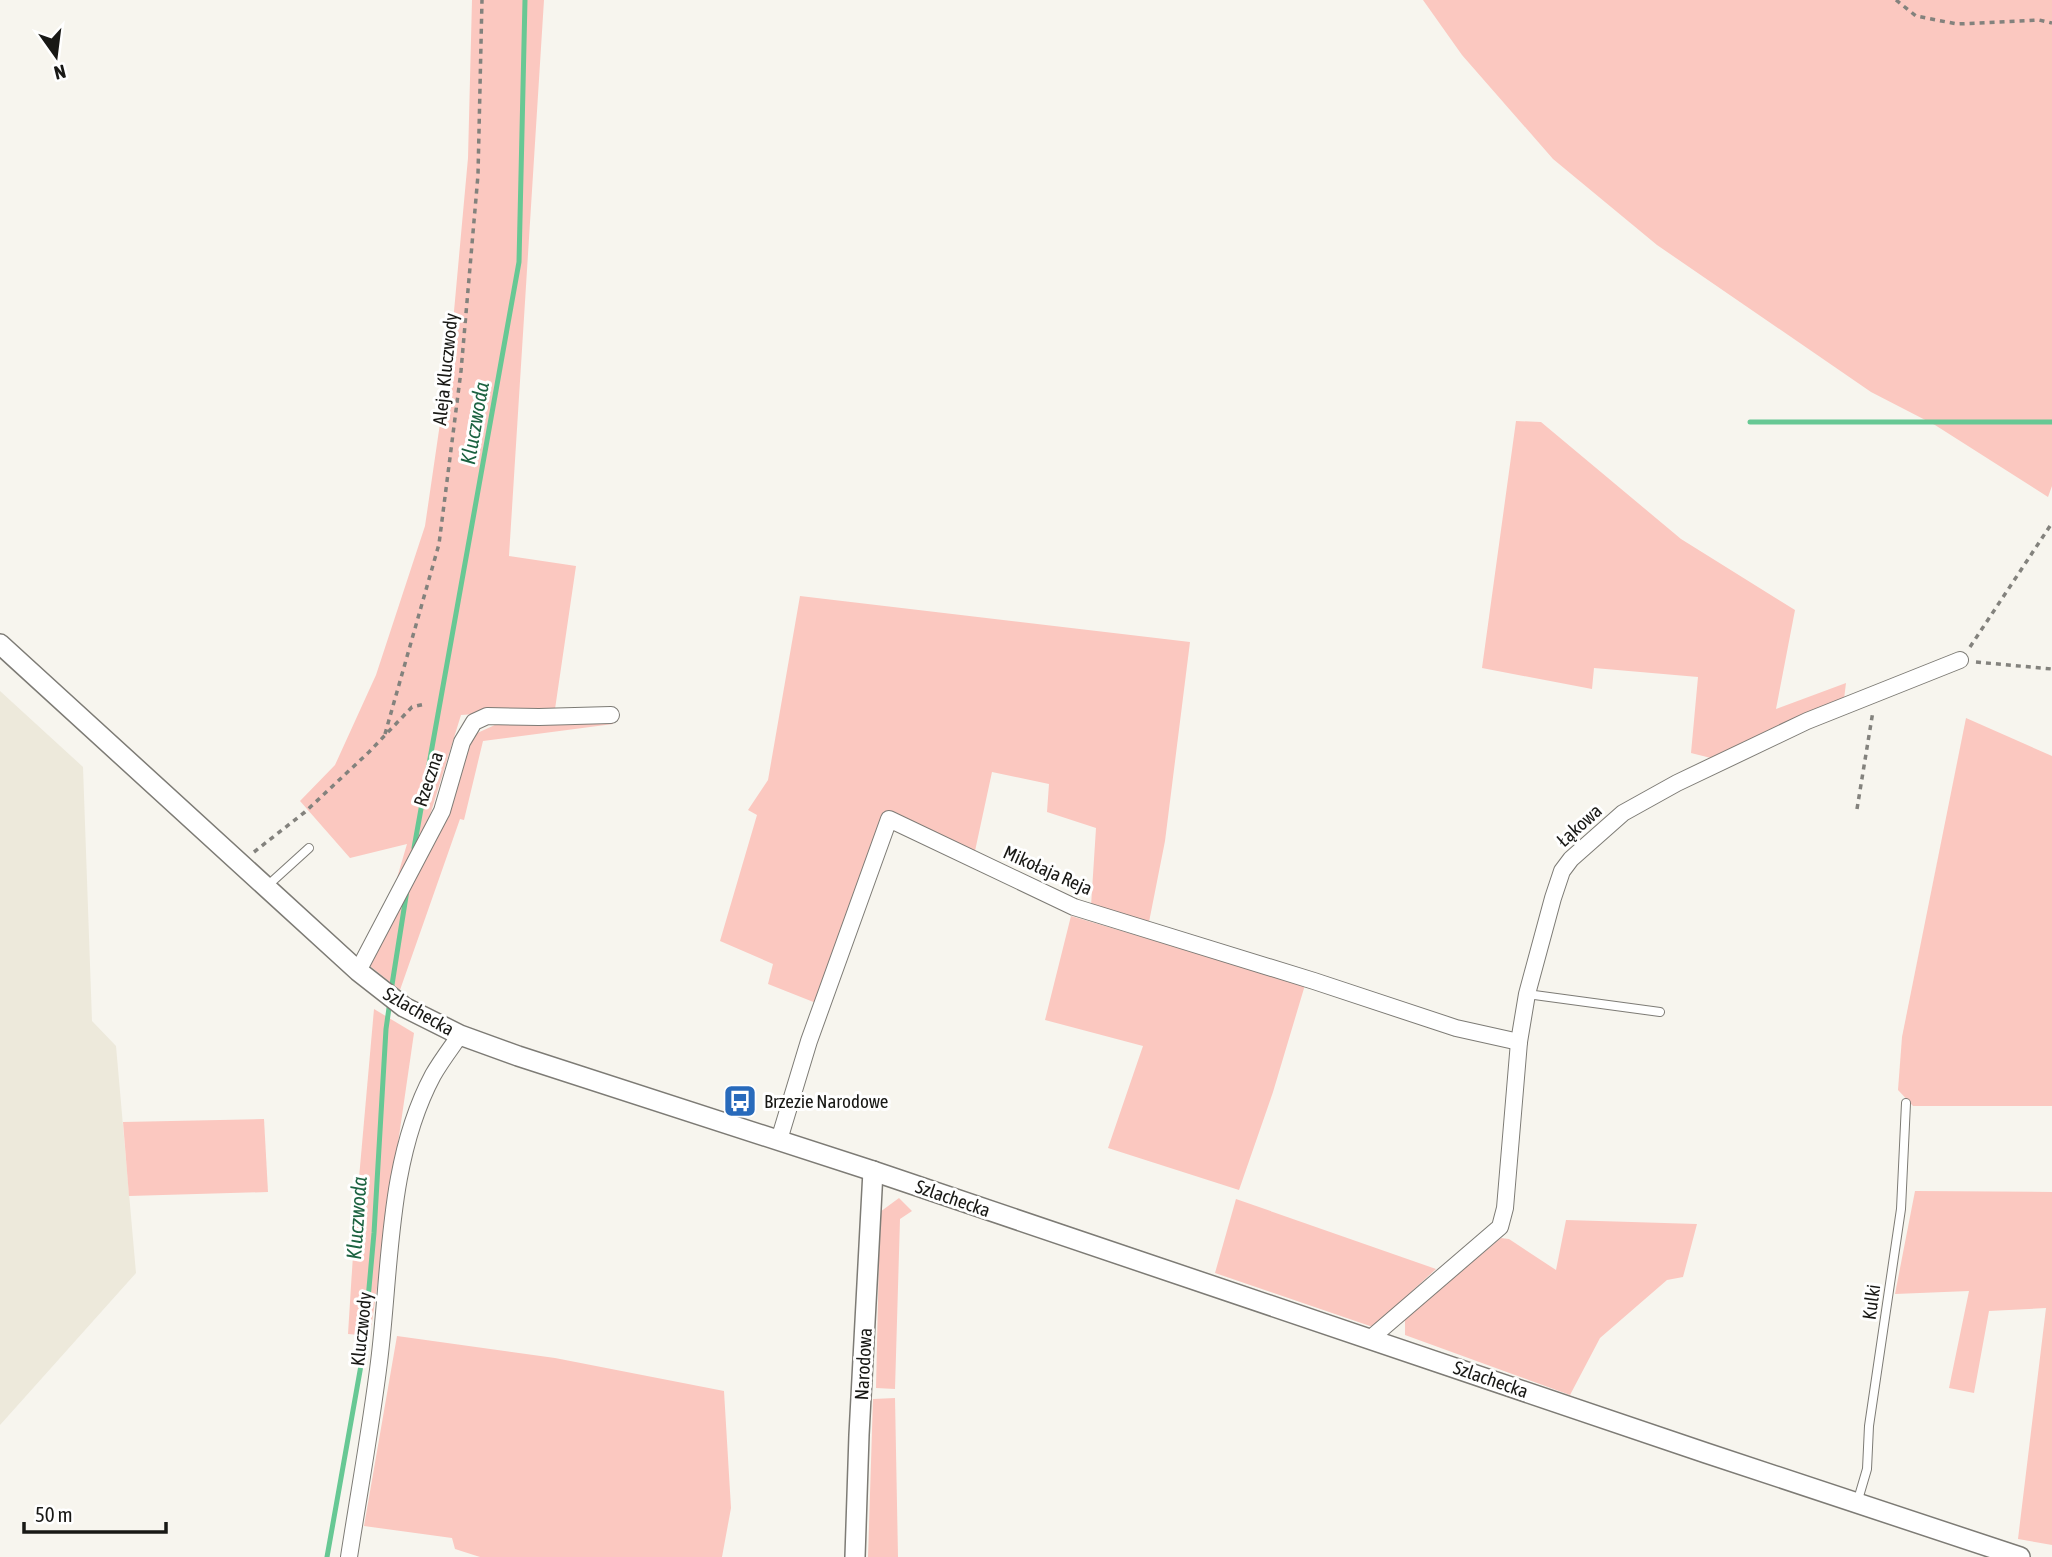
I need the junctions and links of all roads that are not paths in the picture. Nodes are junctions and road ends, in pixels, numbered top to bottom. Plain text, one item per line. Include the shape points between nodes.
1 (0, 645) edge
2 (1960, 660) road end
3 (611, 715) dead end
4 (309, 848) dead end
5 (266, 887) junction
6 (364, 976) junction
7 (1527, 994) junction
8 (1660, 1012) dead end
9 (460, 1035) junction
10 (1520, 1042) junction
11 (1906, 1103) dead end
12 (779, 1140) junction
13 (873, 1171) junction
14 (1371, 1338) junction
15 (1857, 1503) junction
16 (349, 1557) edge
17 (855, 1557) edge
18 (2020, 1557) edge

1 - 5 street, Szlachecka
2 - 7 street, Łąkowa via 1807,721 1623,813 1562,871
3 - 6 street, Rzeczna via 487,716 474,722 461,742 442,811
4 - 5 lane
5 - 6 street, Szlachecka
6 - 9 street, Szlachecka via 404,1007
7 - 8 lane
7 - 10 street, Łąkowa
9 - 12 street, Szlachecka
9 - 16 street, Kluczwody via 433,1075 406,1147
10 - 12 street, Mikołaja Reja via 1456,1028 1074,906 889,819 809,1041
10 - 14 street, Łąkowa via 1500,1227
11 - 15 lane, Kulki via 1901,1209 1869,1426 1867,1469
12 - 13 street, Szlachecka
13 - 14 street, Szlachecka
13 - 17 street, Narodowa
14 - 15 street, Szlachecka
15 - 18 street, Szlachecka

